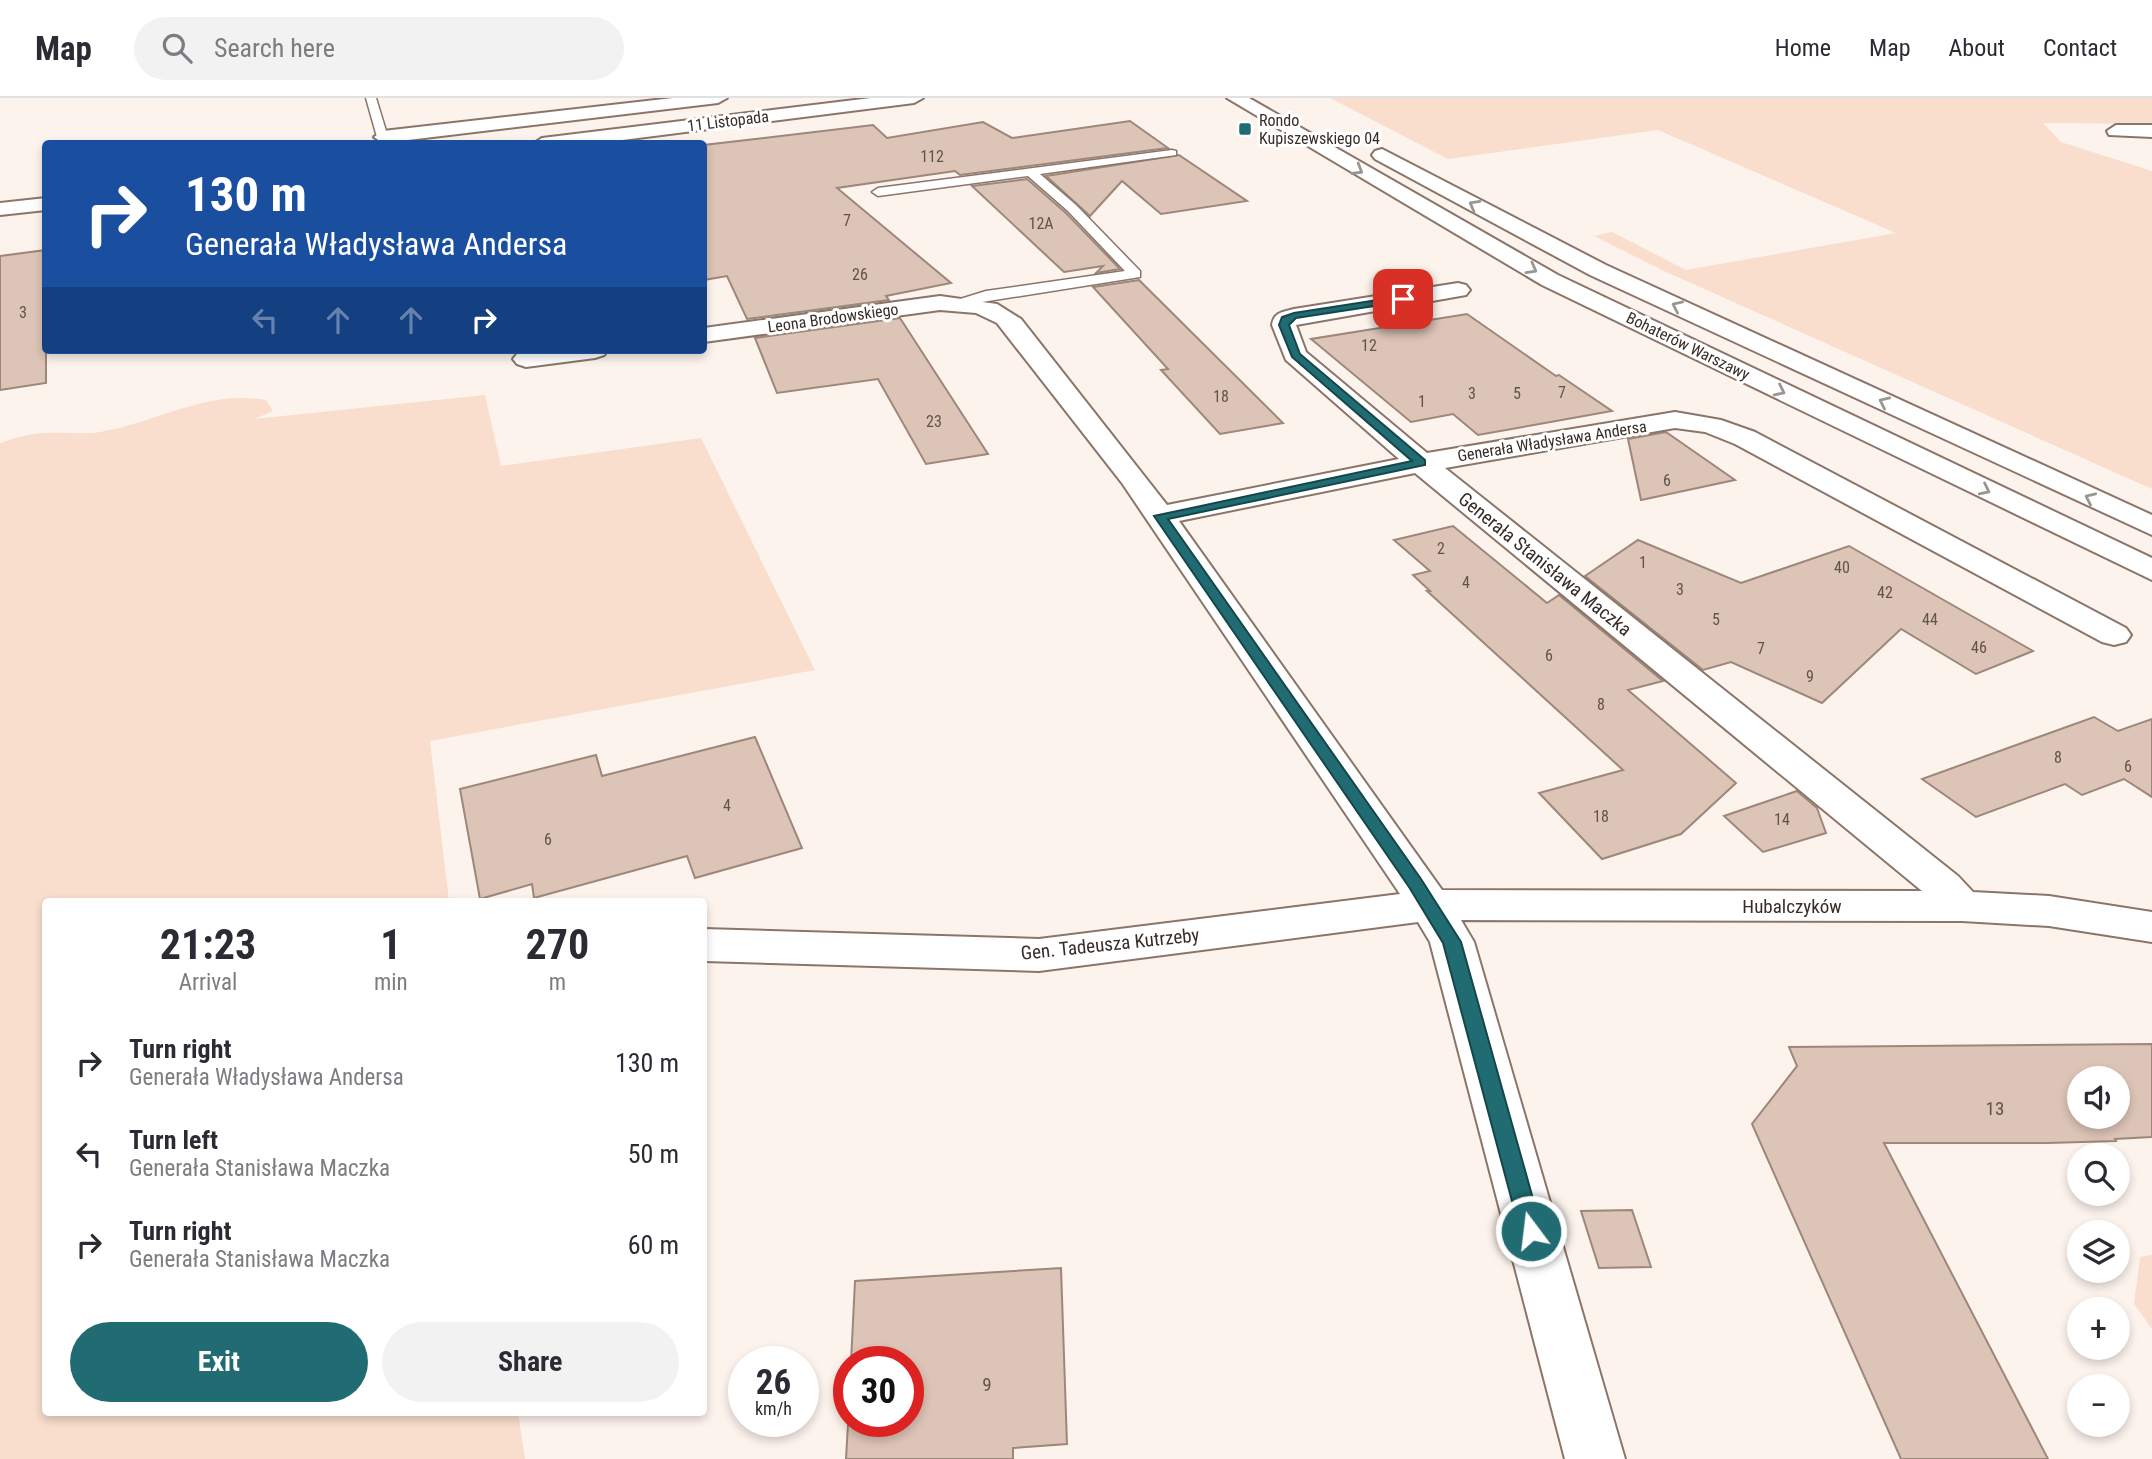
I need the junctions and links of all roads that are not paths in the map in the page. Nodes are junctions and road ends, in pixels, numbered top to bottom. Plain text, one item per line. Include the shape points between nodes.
1 (371, 98) edge
2 (716, 98) edge
3 (914, 98) edge
4 (1236, 98) edge
5 (1277, 98) edge
6 (2116, 131) dead end
7 (2152, 131) edge
8 (384, 140) edge
9 (574, 140) edge
10 (1172, 153) dead end
11 (1031, 172) junction
12 (878, 192) dead end
13 (42, 204) edge
14 (0, 209) edge
15 (1458, 290) dead end
16 (962, 303) junction
17 (707, 335) edge
18 (564, 354) edge
19 (526, 359) dead end
20 (1421, 463) junction
21 (1160, 516) junction
22 (2152, 526) edge
23 (2152, 570) edge
24 (2114, 635) dead end
25 (1430, 905) junction
26 (1962, 906) junction
27 (2152, 927) edge
28 (707, 944) edge
29 (1595, 1459) edge

1 - 8 lane
2 - 8 street
3 - 9 street, 11 Listopada
4 -> 23 street, Bohaterów Warszawy via 1550,280
22 -> 5 street, Bohaterów Warszawy via 1598,270
6 - 7 street
10 - 11 lane
11 - 12 lane
11 - 16 lane via 1135,274 986,295
13 - 14 street
15 - 20 street, Generała Stanisława Maczka via 1285,319 1295,355
16 - 17 street, Leona Brodowskiego
16 - 21 street, Leona Brodowskiego via 1007,319
18 - 19 street
20 - 21 street, Generała Władysława Andersa
20 - 24 street, Generała Władysława Andersa via 1675,421 1727,429
20 - 26 street, Generała Stanisława Maczka
21 - 25 street, Leona Brodowskiego
25 - 26 street, Hubalczyków
25 - 28 street, Gen. Tadeusza Kutrzeby via 1039,955
25 - 29 street, Leona Brodowskiego via 1452,942
26 - 27 street, Hubalczyków via 2049,911

